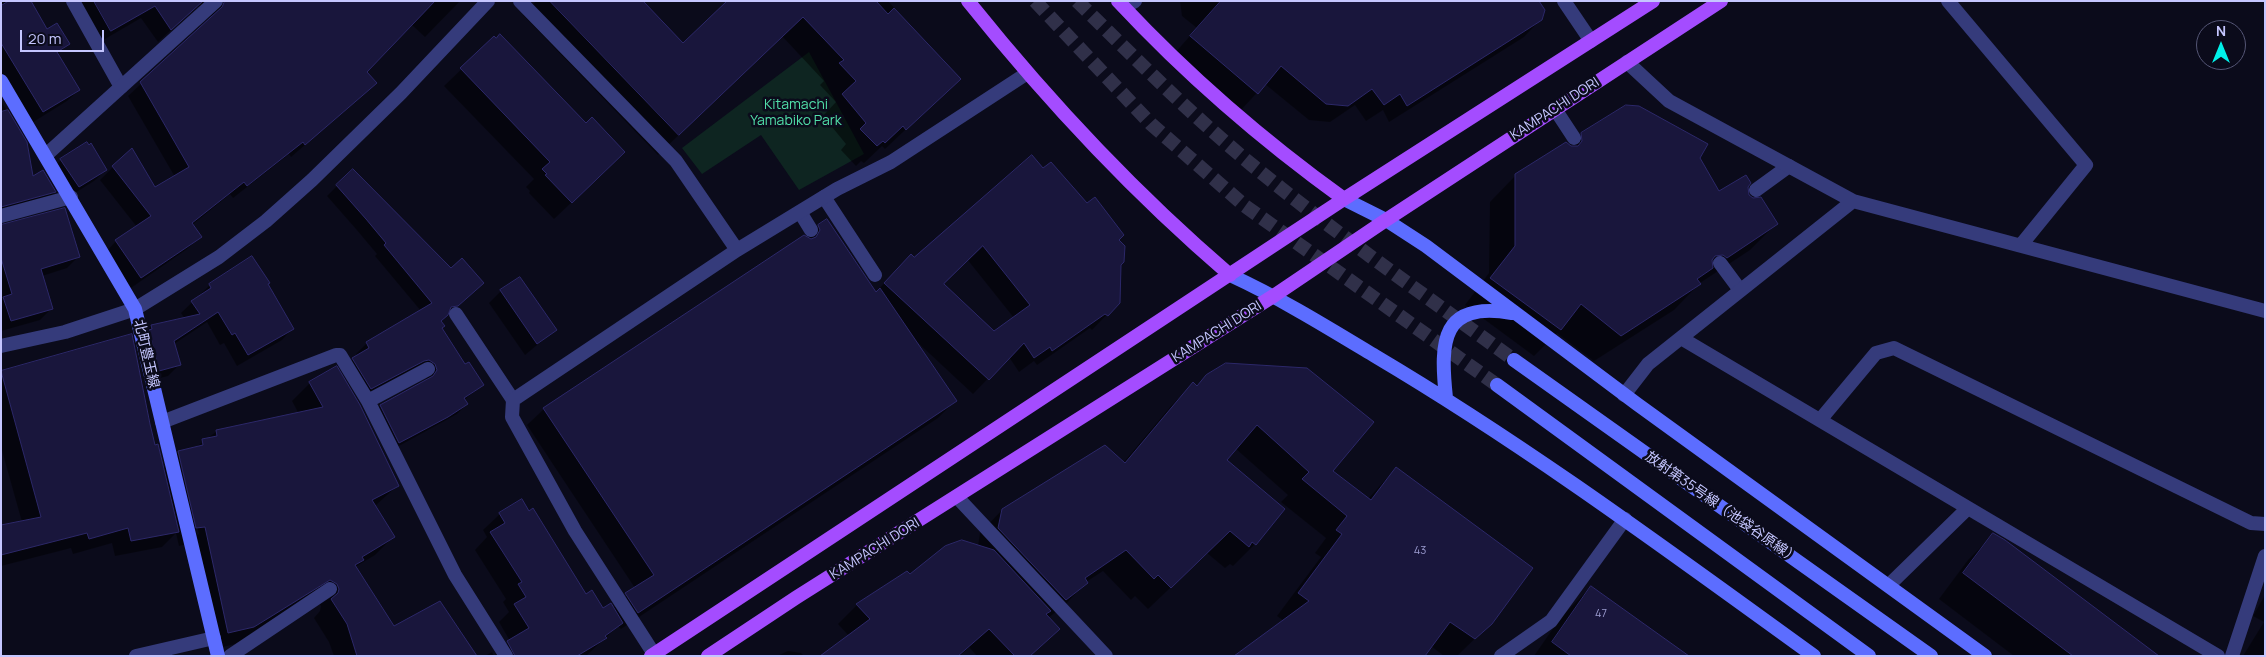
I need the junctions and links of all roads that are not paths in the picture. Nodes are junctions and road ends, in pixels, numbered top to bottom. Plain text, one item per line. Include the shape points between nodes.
1 (73, 1) edge
2 (216, 1) edge
3 (488, 1) edge
4 (520, 1) edge
5 (968, 1) edge
6 (1564, 1) edge
7 (1653, 1) edge
8 (1721, 1) edge
9 (1948, 1) edge
10 (1126, 3) edge
11 (1590, 41) junction
12 (1627, 62) junction
13 (1026, 74) junction
14 (1, 81) edge
15 (121, 87) junction
16 (5, 97) edge
17 (1555, 109) junction
18 (1574, 138) dead end
19 (46, 155) junction
20 (1789, 166) junction
21 (1756, 190) dead end
22 (71, 197) junction
23 (824, 197) junction
24 (1344, 199) junction
25 (1853, 200) junction
26 (800, 212) junction
27 (1, 216) edge
28 (1386, 220) junction
29 (810, 230) dead end
30 (2021, 245) junction
31 (737, 250) junction
32 (1720, 263) dead end
33 (875, 275) dead end
34 (1230, 275) junction
35 (1740, 290) junction
36 (1275, 296) junction
37 (135, 309) junction
38 (2265, 311) edge
39 (456, 314) dead end
40 (1516, 314) junction
41 (1681, 338) junction
42 (1, 346) edge
43 (1514, 360) tunnel mouth
44 (428, 369) dead end
45 (1496, 385) tunnel mouth
46 (1624, 394) junction
47 (1446, 398) junction
48 (513, 400) junction
49 (368, 401) junction
50 (1820, 420) junction
51 (162, 422) junction
52 (957, 497) junction
53 (1968, 508) junction
54 (1626, 519) junction
55 (2265, 524) edge
56 (2265, 556) edge
57 (1889, 585) junction
58 (330, 590) dead end
59 (214, 638) junction
60 (1808, 654) edge
61 (653, 655) edge
62 (136, 656) edge
63 (218, 656) edge
64 (230, 656) edge
65 (506, 656) edge
66 (708, 656) edge
67 (1106, 656) edge
68 (1501, 656) edge
69 (1869, 656) edge
70 (1931, 656) edge
71 (1985, 656) edge
72 (2218, 656) edge
73 (2232, 656) edge

1 - 15 street
2 - 15 street
3 - 37 street via 401,93 266,221 219,257
4 - 31 street via 676,162
5 - 13 main road
6 - 11 street
7 - 11 main road
8 - 12 main road, KAMPACHI DORI
9 - 30 street via 2086,165
10 - 24 main road via 1174,60 1285,157
11 - 24 main road
12 - 17 main road, KAMPACHI DORI
12 - 20 street via 1669,101
13 - 23 street via 891,162
13 - 34 main road via 1106,160
14 - 16 main road, 北町豊玉線
15 - 19 street
16 - 19 main road, 北町豊玉線
17 - 18 street
17 - 28 main road, KAMPACHI DORI
19 - 22 main road, 北町豊玉線
20 - 21 street
20 - 25 street
22 - 27 street
22 - 37 main road, 北町豊玉線
23 - 26 street
23 - 33 street
24 - 28 main road
24 - 34 main road
25 - 30 street
25 - 35 street
26 - 29 street
26 - 31 street
28 - 36 main road, KAMPACHI DORI
28 - 40 main road
30 - 38 street
31 - 48 street
32 - 35 street
34 - 36 main road
34 - 61 main road
35 - 41 street
36 - 47 main road
36 - 52 main road, KAMPACHI DORI
37 - 42 street via 65,332
37 - 51 main road, 北町豊玉線
39 - 48 street
40 - 46 main road
40 - 47 main road via 1490,309 1454,323 1446,336 1442,361
41 - 46 street via 1648,364
41 - 50 street
43 - 70 main road, 放射第35号線（池袋谷原線）
44 - 49 street
45 - 69 main road
46 - 57 main road
47 - 54 main road
48 - 61 street via 512,417 575,531
49 - 51 street via 342,357 336,354
49 - 65 street via 455,575
50 - 53 street
50 - 55 street via 1876,353 1894,348 2251,523
51 - 59 main road, 北町豊玉線
52 - 66 main road, KAMPACHI DORI
52 - 67 street
53 - 57 street
53 - 72 street
54 - 60 main road
54 - 68 street via 1551,621
56 - 73 street
57 - 71 main road
58 - 64 street
59 - 62 street
59 - 63 main road, 北町豊玉線

